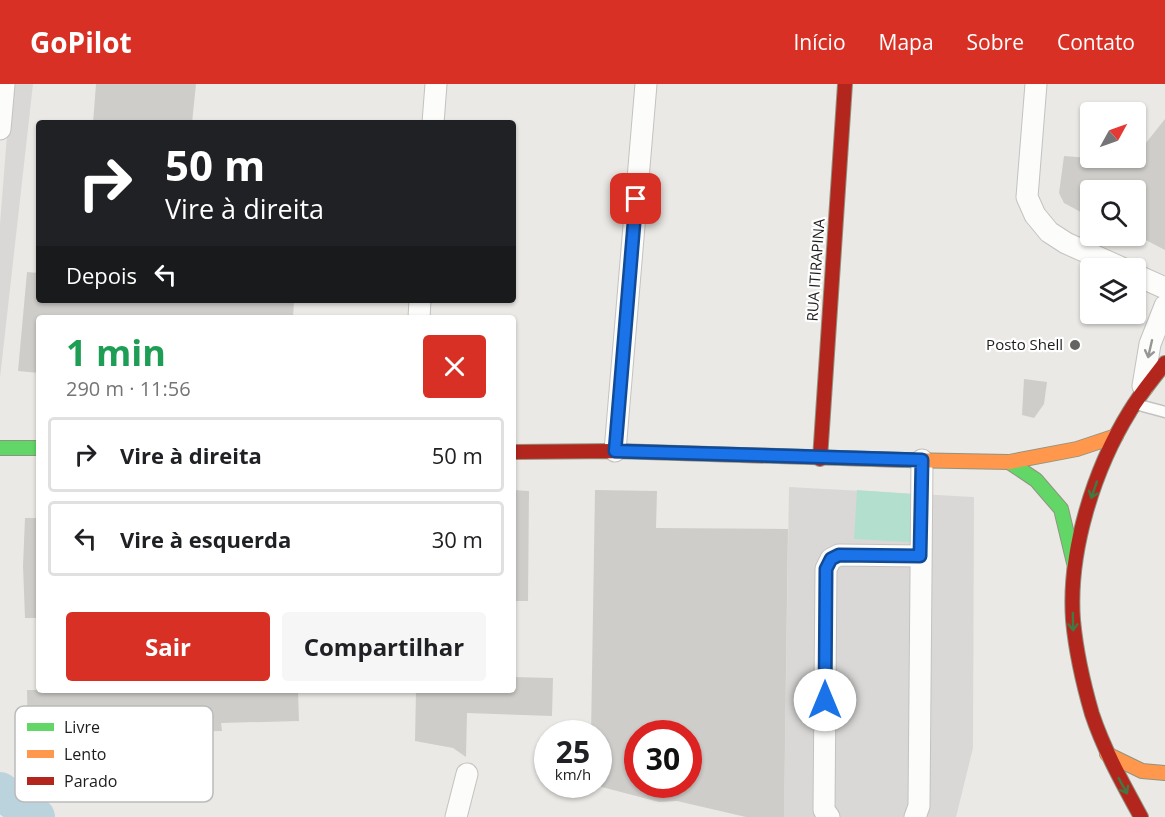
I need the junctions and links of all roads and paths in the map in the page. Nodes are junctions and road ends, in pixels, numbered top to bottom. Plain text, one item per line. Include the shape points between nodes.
1 (4, 84) edge
2 (436, 84) edge
3 (646, 84) edge
4 (845, 84) edge
5 (1036, 84) edge
6 (434, 120) edge
7 (0, 129) edge
8 (1100, 258) edge
9 (1146, 279) edge
10 (1165, 288) edge
11 (1165, 306) edge
12 (1165, 363) edge
13 (1138, 399) junction
14 (1165, 412) edge
15 (1116, 436) junction
16 (0, 448) edge
17 (36, 448) edge
18 (615, 451) junction
19 (516, 452) edge
20 (820, 459) junction
21 (922, 460) junction
22 (1009, 462) junction
23 (920, 556) junction
24 (1074, 563) junction
25 (1107, 754) junction
26 (1165, 773) edge
27 (467, 774) dead end
28 (456, 817) edge
29 (829, 817) edge
30 (915, 817) edge
31 (1141, 817) edge

1 - 7 street
2 - 6 street
3 - 18 street
4 - 20 street, RUA ITIRAPINA
5 - 8 street via 1027,197 1049,232
9 - 10 street
11 -> 13 street via 1150,344
12 - 13 street
13 - 14 lane
13 - 15 street
15 - 22 street via 1077,449
15 -> 24 street via 1094,487
16 - 17 street
18 - 19 street
18 - 20 street
20 - 21 street
21 - 22 street
21 - 23 street
22 - 24 street via 1036,480 1061,509
23 - 29 street via 839,555 831,559 826,569 824,810
23 - 30 street via 919,806
24 -> 25 street via 1073,629 1080,674
25 - 26 street via 1132,768
25 -> 31 street
27 - 28 street

